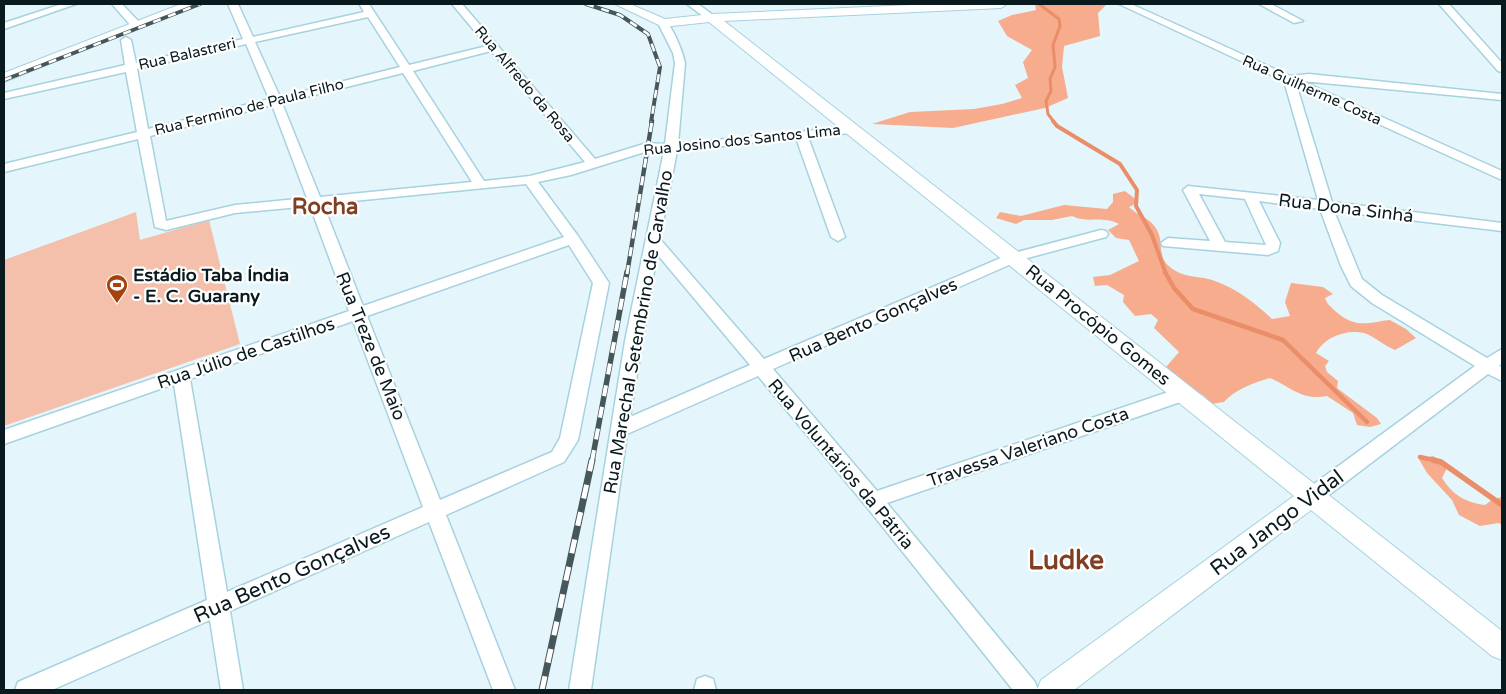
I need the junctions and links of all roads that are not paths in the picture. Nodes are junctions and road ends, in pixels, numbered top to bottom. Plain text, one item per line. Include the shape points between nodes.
1 (71, 4) edge
2 (117, 4) edge
3 (191, 4) edge
4 (233, 4) edge
5 (457, 4) edge
6 (621, 4) edge
7 (692, 4) edge
8 (1001, 4) edge
9 (1124, 4) edge
10 (1264, 4) edge
11 (1444, 4) edge
12 (368, 8) edge
13 (712, 18) junction
14 (1298, 21) dead end
15 (662, 23) junction
16 (136, 25) junction
17 (4, 26) edge
18 (126, 40) dead end
19 (250, 40) junction
20 (495, 47) junction
21 (133, 66) junction
22 (408, 67) junction
23 (1502, 69) edge
24 (4, 78) edge
25 (1289, 79) junction
26 (4, 96) edge
27 (1502, 97) edge
28 (276, 100) junction
29 (851, 129) junction
30 (144, 134) junction
31 (672, 134) junction
32 (801, 136) junction
33 (647, 147) junction
34 (670, 148) junction
35 (593, 164) junction
36 (4, 168) edge
37 (1501, 177) edge
38 (530, 180) junction
39 (480, 184) junction
40 (1250, 196) junction
41 (314, 202) junction
42 (1326, 206) junction
43 (1502, 227) edge
44 (1102, 234) dead end
45 (838, 237) dead end
46 (652, 238) junction
47 (573, 239) junction
48 (1168, 243) dead end
49 (1220, 246) junction
50 (1014, 257) junction
51 (360, 314) junction
52 (1502, 355) edge
53 (761, 369) junction
54 (1495, 371) edge
55 (182, 375) junction
56 (1183, 394) junction
57 (620, 429) junction
58 (4, 437) edge
59 (558, 456) joint
60 (1310, 498) junction
61 (873, 500) junction
62 (436, 511) junction
63 (218, 606) junction
64 (1502, 647) edge
65 (26, 690) edge
66 (232, 690) edge
67 (504, 690) edge
68 (580, 690) edge
69 (1027, 690) edge
70 (1051, 690) edge

1 - 17 street
2 - 16 street
3 - 16 street
4 - 19 street, Rua Treze de Maio
5 - 20 street, Rua Alfredo da Rosa
6 - 15 street
7 - 13 street, Rua Procópio Gomes
8 - 13 street
9 - 25 street, Rua Guilherme Costa
10 - 14 street
11 - 23 street
12 - 19 street, Rua Balastreri
12 - 22 street
13 - 15 street
13 - 29 street, Rua Procópio Gomes
15 - 31 street, Rua Marechal Setembrino de Carvalho via 680,63
16 - 24 street
18 - 21 street
19 - 21 street, Rua Balastreri
19 - 28 street, Rua Treze de Maio
20 - 22 street, Rua Fermino de Paula Filho
20 - 35 street, Rua Alfredo da Rosa
21 - 26 street, Rua Balastreri
21 - 30 street
22 - 28 street, Rua Fermino de Paula Filho
22 - 39 street
25 - 27 street via 1308,77
25 - 37 street, Rua Guilherme Costa
25 - 42 street
28 - 30 street, Rua Fermino de Paula Filho
28 - 41 street, Rua Treze de Maio
29 - 32 street, Rua Josino dos Santos Lima
29 - 50 street, Rua Procópio Gomes
30 - 36 street, Rua Fermino de Paula Filho
30 - 41 street, Rua Josino dos Santos Lima via 160,224 174,225 235,209
31 - 33 street
31 - 34 street, Rua Marechal Setembrino de Carvalho
32 - 34 street, Rua Josino dos Santos Lima
32 - 45 street
33 - 34 street, Rua Josino dos Santos Lima
33 - 35 street, Rua Josino dos Santos Lima
34 - 46 street, Rua Marechal Setembrino de Carvalho
35 - 38 street, Rua Josino dos Santos Lima
38 - 39 street, Rua Josino dos Santos Lima
38 - 47 street
39 - 41 street, Rua Josino dos Santos Lima
40 - 42 street, Rua Dona Sinhá
40 - 49 street via 1273,248
40 - 49 street, Rua Dona Sinhá via 1190,190
41 - 51 street, Rua Treze de Maio
42 - 43 street, Rua Dona Sinhá
42 - 54 street via 1356,282 1377,300
44 - 50 street, Rua Bento Gonçalves
46 - 53 street, Rua Voluntários da Pátria
46 - 57 street, Rua Marechal Setembrino de Carvalho
47 - 51 street, Rua Júlio de Castilhos
47 - 59 street via 601,283 569,440
48 - 49 street
50 - 53 street, Rua Bento Gonçalves
50 - 56 street, Rua Procópio Gomes
51 - 55 street, Rua Júlio de Castilhos
51 - 62 street, Rua Treze de Maio
52 - 54 street, Rua Jango Vidal
53 - 57 street, Rua Bento Gonçalves
53 - 61 street, Rua Voluntários da Pátria
54 - 60 street, Rua Jango Vidal
55 - 58 street, Rua Júlio de Castilhos
55 - 63 street
56 - 60 street, Rua Procópio Gomes
56 - 61 street, Travessa Valeriano Costa
57 - 68 street, Rua Marechal Setembrino de Carvalho
59 - 62 street, Rua Bento Gonçalves
60 - 64 street, Rua Procópio Gomes
60 - 70 street, Rua Jango Vidal
61 - 69 street, Rua Voluntários da Pátria
62 - 63 street, Rua Bento Gonçalves
62 - 67 street, Rua Treze de Maio
63 - 65 street, Rua Bento Gonçalves
63 - 66 street

